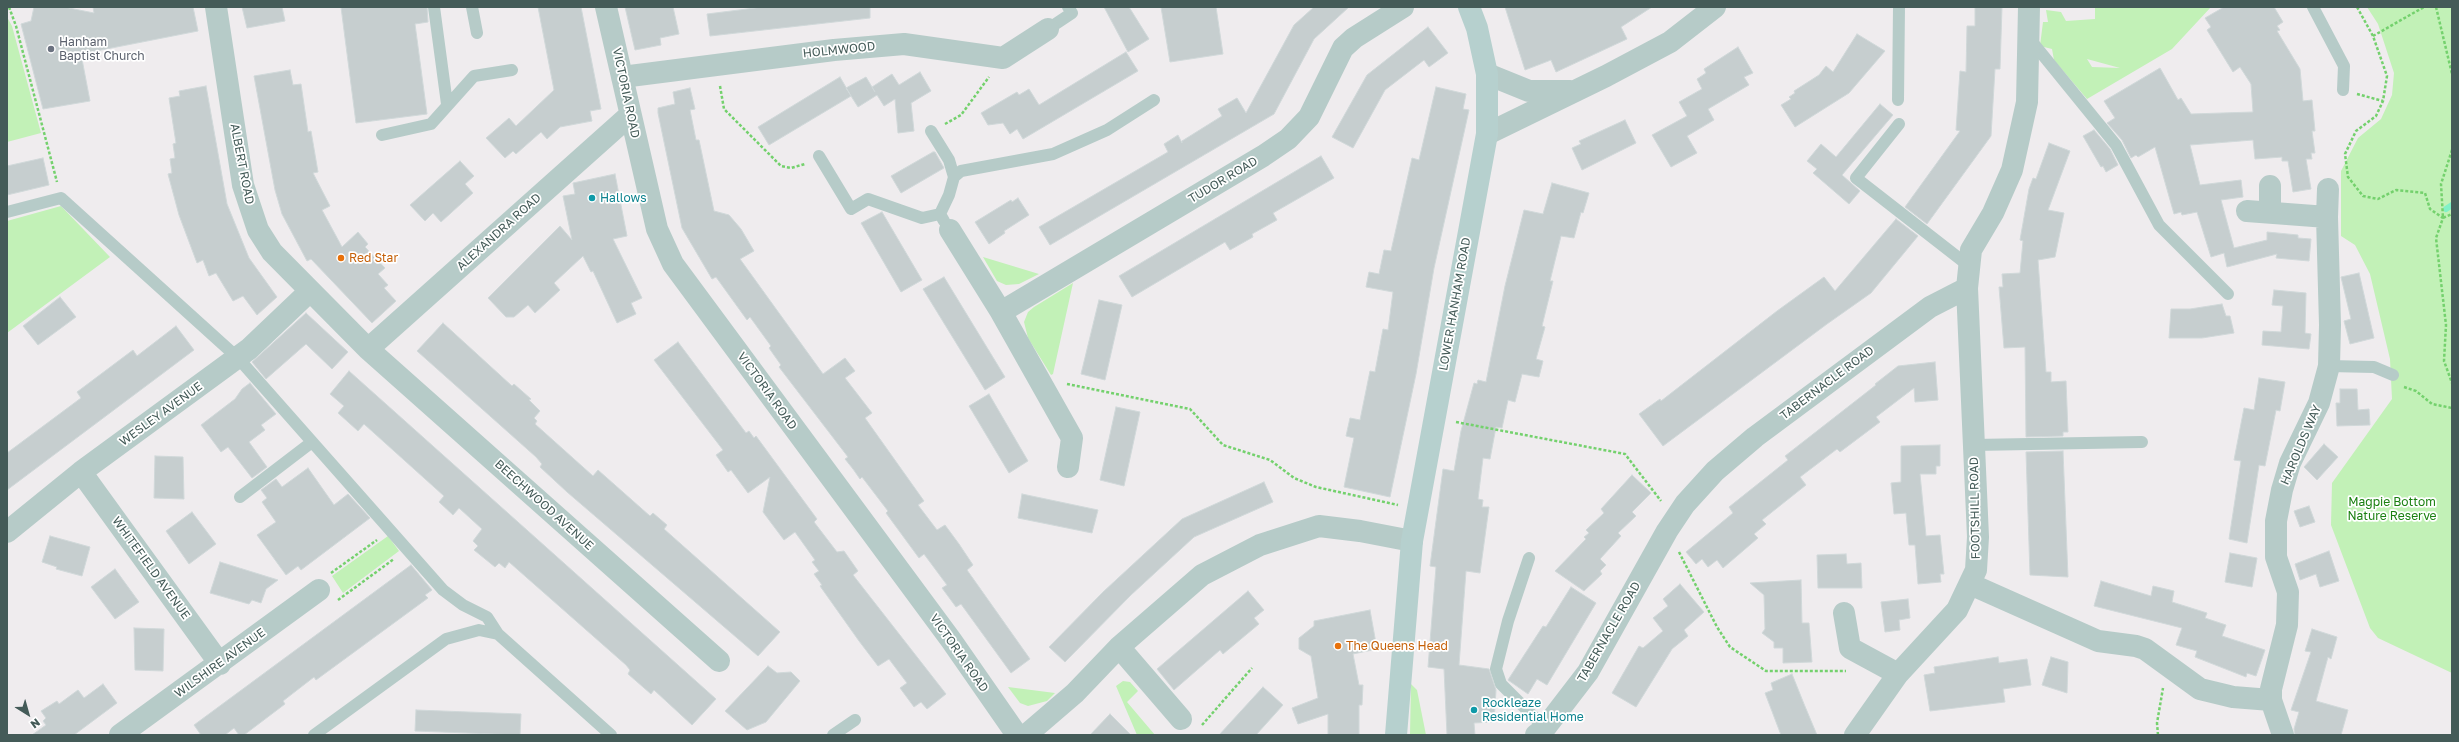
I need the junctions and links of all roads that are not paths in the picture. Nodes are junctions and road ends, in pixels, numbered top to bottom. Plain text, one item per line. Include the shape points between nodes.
1 (216, 7) edge
2 (434, 7) edge
3 (472, 7) edge
4 (606, 7) edge
5 (1068, 7) edge
6 (1403, 7) edge
7 (1470, 7) edge
8 (1715, 7) edge
9 (1898, 7) edge
10 (2028, 7) edge
11 (2313, 7) edge
12 (1048, 29) joint
13 (477, 33) dead end
14 (2029, 38) junction
15 (512, 70) dead end
16 (1487, 74) junction
17 (622, 77) junction
18 (2343, 90) road end
19 (1576, 91) junction
20 (1154, 100) dead end
21 (1898, 100) dead end
22 (447, 104) junction
23 (630, 115) junction
24 (1899, 124) dead end
25 (931, 131) dead end
26 (382, 134) dead end
27 (1487, 134) junction
28 (819, 156) road end
29 (954, 177) junction
30 (2270, 186) dead end
31 (2328, 189) dead end
32 (2247, 211) dead end
33 (7, 212) edge
34 (2270, 212) junction
35 (2327, 217) junction
36 (945, 222) junction
37 (1969, 266) junction
38 (1967, 288) junction
39 (310, 291) junction
40 (2228, 294) dead end
41 (1001, 312) junction
42 (368, 349) junction
43 (238, 358) junction
44 (2329, 366) junction
45 (2393, 375) road end
46 (312, 442) junction
47 (2142, 442) dead end
48 (1974, 445) junction
49 (1068, 467) dead end
50 (81, 472) junction
51 (240, 497) dead end
52 (7, 532) edge
53 (1412, 541) junction
54 (1529, 558) dead end
55 (1970, 584) junction
56 (319, 590) road end
57 (1844, 613) dead end
58 (498, 634) junction
59 (1119, 647) junction
60 (719, 661) dead end
61 (220, 664) junction
62 (1898, 674) junction
63 (2271, 700) junction
64 (855, 720) dead end
65 (1190, 724) road end
66 (1541, 732) edge
67 (120, 735) edge
68 (314, 735) edge
69 (611, 735) edge
70 (833, 735) edge
71 (1017, 735) edge
72 (1026, 735) edge
73 (1396, 735) edge
74 (1854, 735) edge
75 (2283, 735) edge

1 - 39 street, ALBERT ROAD via 243,185 251,212 258,230 272,252
2 - 22 lane
3 - 13 lane
4 - 17 street, VICTORIA ROAD
5 - 12 lane via 1072,13
6 - 41 street, TUDOR ROAD via 1354,38 1343,48 1309,117 1288,138 1263,156
7 - 16 main road, LOWER HANHAM ROAD
8 - 19 street via 1670,42
9 - 21 lane
10 - 14 street
11 - 18 lane via 2344,66
12 - 17 street, HOLMWOOD via 1003,58 904,44 834,50
14 - 37 street via 2027,102 2012,170 1993,213 1970,250
14 - 40 lane via 2109,135 2159,225
15 - 22 lane via 474,76
16 - 19 street via 1529,91
16 - 27 main road, LOWER HANHAM ROAD
17 - 23 street, VICTORIA ROAD
19 - 27 street
20 - 29 lane via 1107,130 1053,154 961,171
22 - 26 lane via 431,124
23 - 42 street, ALEXANDRA ROAD
23 - 71 street, VICTORIA ROAD via 657,229 673,264 951,640
24 - 37 lane via 1856,178
25 - 29 lane via 949,160
27 - 53 main road, LOWER HANHAM ROAD
28 - 36 lane via 851,209 868,199 922,218
29 - 36 lane
30 - 34 street
31 - 35 street, HAROLDS WAY
32 - 34 street
33 - 43 lane via 61,198
34 - 35 street
35 - 44 street, HAROLDS WAY
36 - 41 street
37 - 38 street
38 - 48 street, FOOTSHILL ROAD
38 - 66 street, TABERNACLE ROAD via 1930,307 1755,437 1715,471 1684,504 1588,672
39 - 42 street, ALBERT ROAD
39 - 43 street, WESLEY AVENUE
41 - 49 street via 1072,438
42 - 60 street, BEECHWOOD AVENUE
43 - 46 lane
43 - 50 street, WESLEY AVENUE
44 - 45 lane via 2374,367
44 - 63 street, HAROLDS WAY via 2319,403 2290,463 2276,521 2276,557 2288,592 2287,618 2271,689
46 - 51 lane
46 - 58 lane via 443,590 463,605 488,617
47 - 48 lane
48 - 55 street, FOOTSHILL ROAD via 1978,537 1976,570
50 - 52 street, WESLEY AVENUE
50 - 61 street, WHITEFIELD AVENUE
53 - 59 street via 1319,526 1260,545 1202,575
53 - 73 main road, LOWER HANHAM ROAD
54 - 66 lane via 1508,621 1496,668 1501,684
55 - 62 street, FOOTSHILL ROAD via 1957,610
55 - 63 street via 2098,641 2136,646 2145,650 2200,689 2233,697
56 - 61 street, WILSHIRE AVENUE
57 - 62 street via 1850,648
58 - 68 lane via 479,630 446,639
58 - 69 lane
59 - 65 street
59 - 72 street via 1075,693
61 - 67 street, WILSHIRE AVENUE
62 - 74 street, FOOTSHILL ROAD
63 - 75 street, HAROLDS WAY
64 - 70 lane

